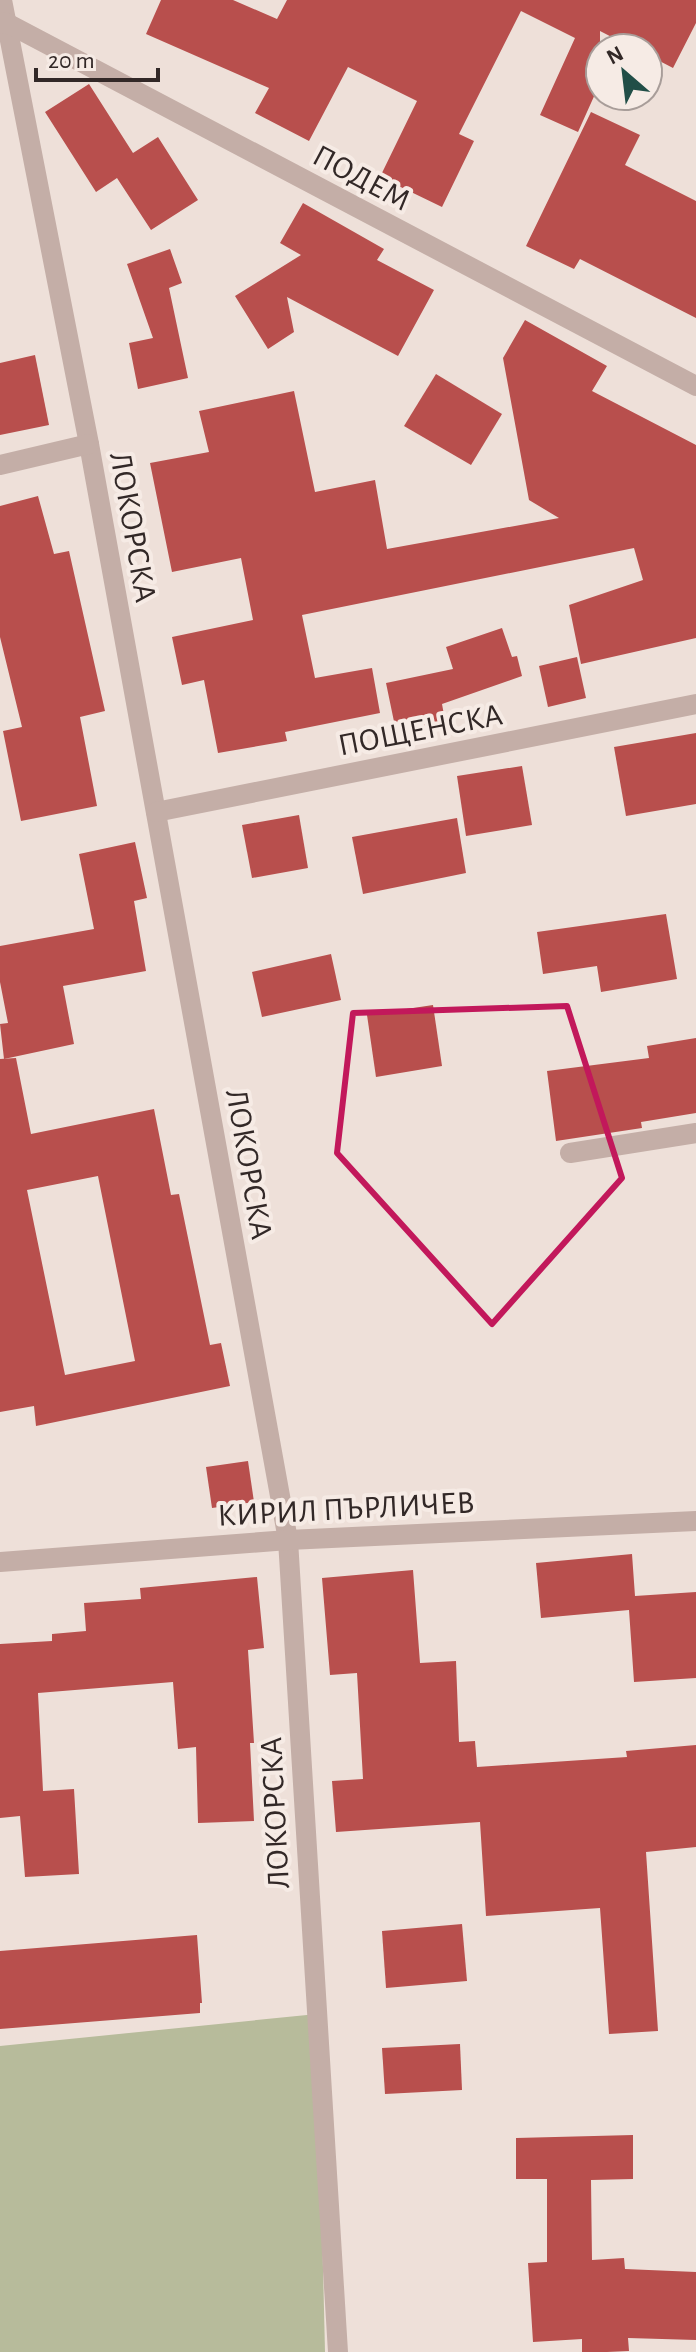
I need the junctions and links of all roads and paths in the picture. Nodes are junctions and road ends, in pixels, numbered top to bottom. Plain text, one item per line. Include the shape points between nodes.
1 (2, 0) edge
2 (3, 23) edge
3 (696, 386) edge
4 (89, 444) junction
5 (0, 465) edge
6 (696, 704) edge
7 (156, 812) junction
8 (696, 1133) edge
9 (570, 1153) dead end
10 (696, 1521) edge
11 (288, 1540) junction
12 (0, 1562) edge
13 (338, 2352) edge

1 - 2 street, ЛОКОРСКА
2 - 3 street, ПОДЕМ
2 - 4 street, ЛОКОРСКА
4 - 5 street
4 - 7 street, ЛОКОРСКА
6 - 7 street, ПОЩЕНСКА
7 - 11 street, ЛОКОРСКА
8 - 9 street
10 - 11 street, КИРИЛ ПЪРЛИЧЕВ
11 - 12 street, КИРИЛ ПЪРЛИЧЕВ
11 - 13 street, ЛОКОРСКА

